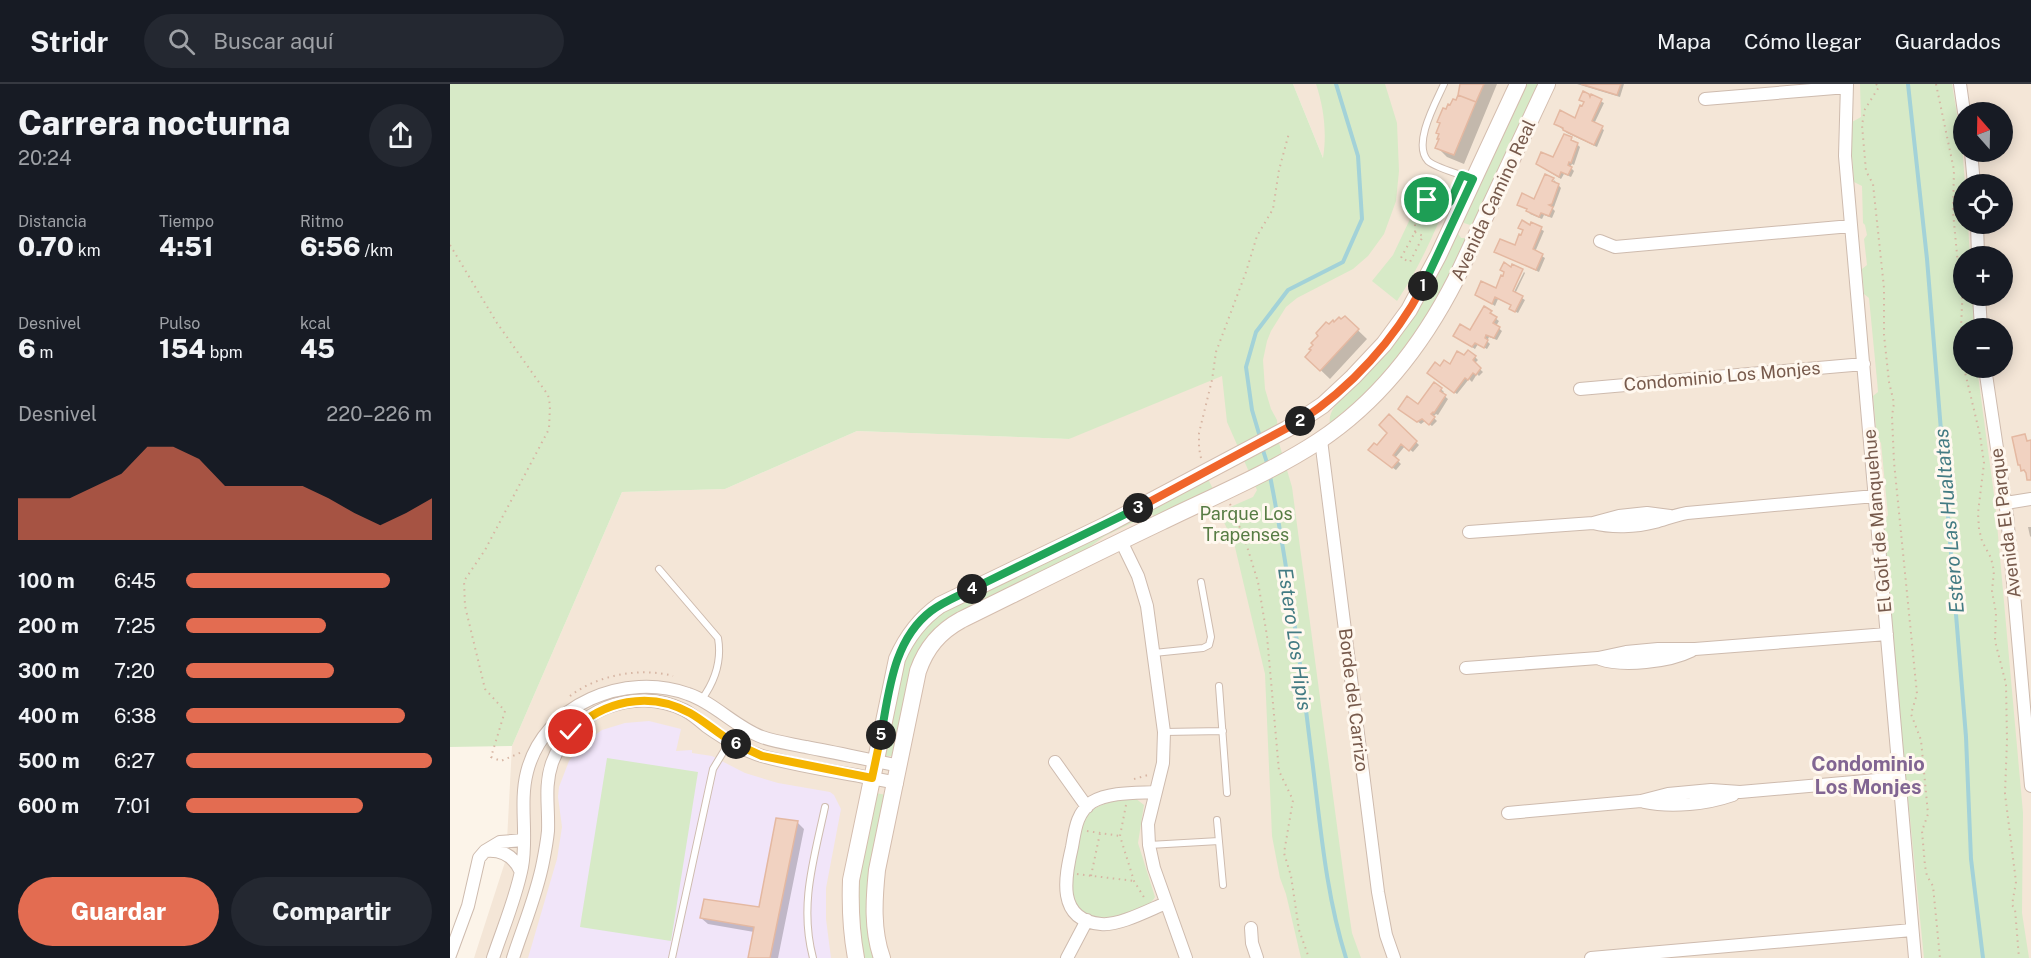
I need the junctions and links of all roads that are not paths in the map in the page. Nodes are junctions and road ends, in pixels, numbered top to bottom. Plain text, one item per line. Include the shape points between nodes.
1 (1444, 84) edge
2 (1518, 84) edge
3 (1547, 84) edge
4 (1960, 84) edge
5 (1847, 86) edge
6 (1705, 99) dead end
7 (1963, 102) edge
8 (1473, 179) junction
9 (1455, 219) junction
10 (1851, 226) junction
11 (1479, 231) junction
12 (1600, 241) dead end
13 (1864, 364) junction
14 (1987, 378) edge
15 (1580, 389) dead end
16 (1336, 393) junction
17 (1321, 440) junction
18 (1875, 496) junction
19 (2031, 499) edge
20 (2006, 503) junction
21 (1142, 507) junction
22 (1469, 532) dead end
23 (1139, 533) junction
24 (1121, 541) junction
25 (659, 568) dead end
26 (1202, 582) dead end
27 (1887, 634) junction
28 (1154, 653) junction
29 (1466, 668) dead end
30 (1220, 686) dead end
31 (702, 699) junction
32 (1222, 731) junction
33 (1164, 732) junction
34 (730, 741) junction
35 (1055, 762) dead end
36 (874, 769) junction
37 (898, 774) junction
38 (1899, 778) junction
39 (2031, 786) edge
40 (1155, 792) junction
41 (1227, 793) dead end
42 (825, 807) dead end
43 (1086, 807) junction
44 (1508, 813) dead end
45 (1217, 820) dead end
46 (524, 840) junction
47 (1219, 841) junction
48 (1149, 845) junction
49 (485, 851) junction
50 (521, 872) junction
51 (1224, 885) dead end
52 (1166, 903) junction
53 (1087, 920) junction
54 (1251, 928) dead end
55 (1912, 930) junction
56 (450, 955) edge
57 (493, 958) edge
58 (513, 958) edge
59 (672, 958) edge
60 (813, 958) edge
61 (856, 958) edge
62 (882, 958) edge
63 (1066, 958) edge
64 (1186, 958) edge
65 (1257, 958) edge
66 (1394, 958) edge
67 (1591, 958) edge
68 (1915, 958) edge

1 - 8 lane via 1424,130 1424,154 1429,162
2 - 8 main road, Avenida Camino Real
3 - 11 main road, Avenida Camino Real
4 - 7 street
5 - 6 street
5 - 10 street, El Golf de Manquehue via 1844,140
8 - 9 main road, Avenida Camino Real
9 - 11 main road via 1464,230
9 - 16 main road, Avenida Camino Real via 1403,319
10 - 12 street via 1615,247
10 - 13 street, El Golf de Manquehue
11 - 17 main road, Avenida Camino Real via 1449,295 1418,344 1380,389
13 - 15 street, Condominio Los Monjes
13 - 18 street, El Golf de Manquehue
14 - 20 street, Avenida El Parque
16 - 17 main road via 1323,422
16 - 21 main road, Avenida Camino Real via 1287,429 1207,465
17 - 23 main road, Avenida Camino Real
17 - 66 street, Borde del Carrizo via 1378,892
18 - 22 street via 1671,516 1648,524 1593,523
18 - 27 street, El Golf de Manquehue
19 - 20 street
20 - 39 street, Avenida El Parque
21 - 23 main road via 1145,518
21 - 36 main road via 954,598 921,620 897,659
23 - 24 main road, Avenida Camino Real
24 - 28 street via 1144,596
24 - 37 main road, Avenida Camino Real via 961,620 937,638 918,671
25 - 31 lane via 718,638 718,666
26 - 28 lane via 1209,645
27 - 29 street via 1695,650 1658,648 1598,658
27 - 38 street, El Golf de Manquehue
28 - 33 street
30 - 32 lane
31 - 36 street via 765,738
31 - 46 street via 658,687 628,687 599,695 568,713 543,738 527,772
32 - 33 lane
32 - 41 lane
33 - 40 street via 1163,763
34 - 36 street via 762,756
34 - 58 street via 681,708 649,701 629,701 603,709 571,732 557,751 549,773 543,864
34 - 59 lane via 713,768
35 - 43 street
36 - 37 street
36 - 61 main road via 851,880 851,932
37 - 62 main road, Avenida Camino Real via 874,893 876,936
38 - 44 street via 1740,792 1698,802 1641,801
38 - 55 street, El Golf de Manquehue
40 - 43 street via 1099,799
40 - 48 street via 1148,824
42 - 60 lane via 806,904
43 - 53 street via 1075,829 1065,886 1069,902
45 - 47 lane
46 - 49 street via 500,842
46 - 50 street
47 - 48 lane
47 - 51 lane
48 - 52 street
49 - 50 street via 505,854
49 - 56 street via 478,858 468,906
50 - 57 street
52 - 53 street via 1107,924
52 - 64 street
53 - 63 street
54 - 65 street
55 - 67 street
55 - 68 street, El Golf de Manquehue

